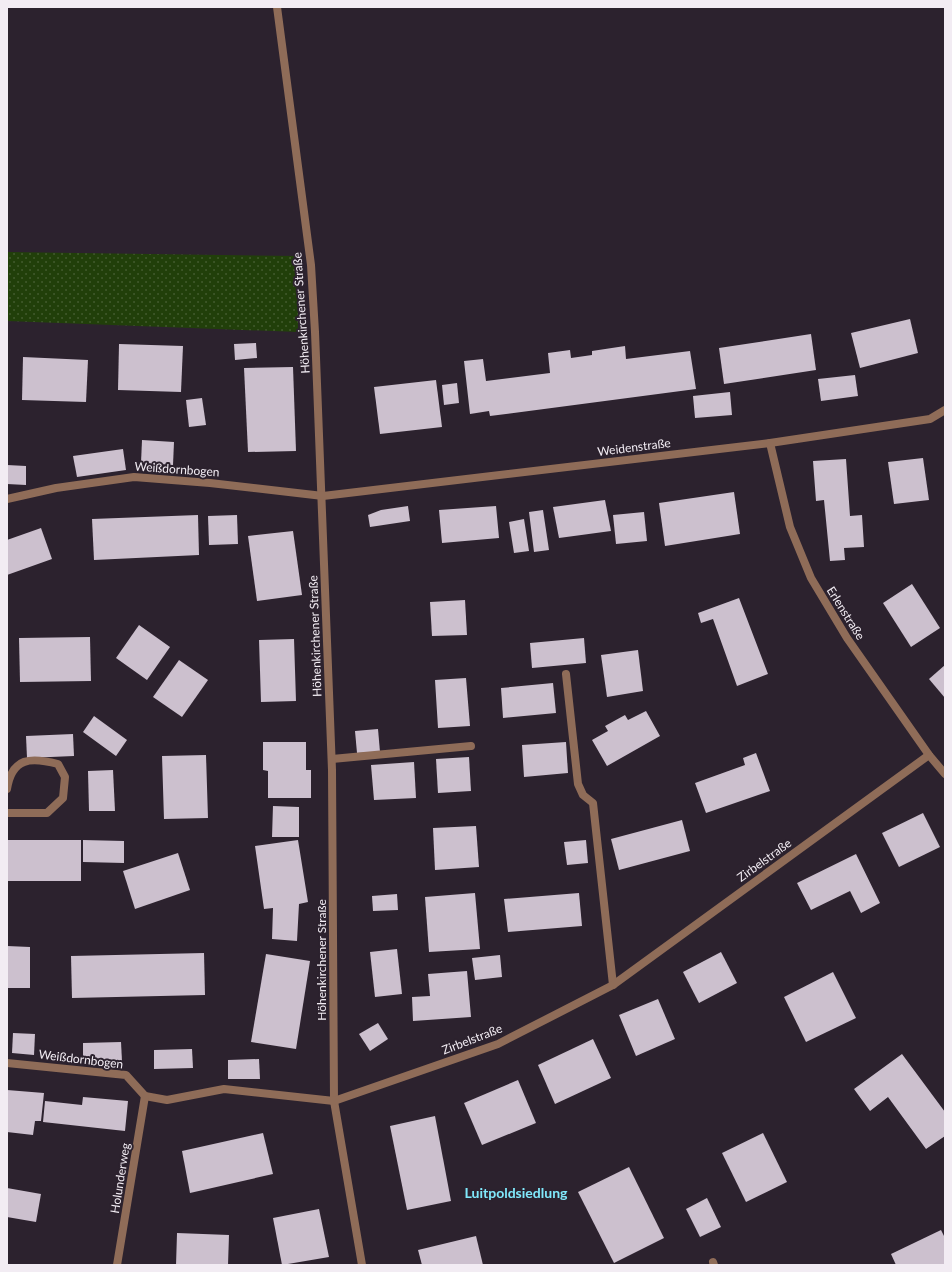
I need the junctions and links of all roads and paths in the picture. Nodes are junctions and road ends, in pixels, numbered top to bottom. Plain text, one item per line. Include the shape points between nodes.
1 (277, 7) edge
2 (945, 410) edge
3 (770, 443) junction
4 (323, 496) junction
5 (7, 499) edge
6 (566, 674) dead end
7 (471, 746) dead end
8 (929, 755) junction
9 (332, 759) junction
10 (945, 774) edge
11 (7, 789) edge
12 (7, 813) edge
13 (613, 985) junction
14 (7, 1063) edge
15 (145, 1096) junction
16 (334, 1101) junction
17 (117, 1265) edge
18 (362, 1265) edge

1 - 4 street, Höhenkirchener Straße via 311,265
2 - 3 street, Weidenstraße via 930,419
3 - 4 street, Weidenstraße
3 - 8 street, Erlenstraße via 790,528 811,578 847,638
4 - 5 street, Weißdornbogen via 134,477 56,488
4 - 9 street, Höhenkirchener Straße
6 - 13 street via 578,784 583,795 593,803
7 - 9 street
8 - 10 street, Erlenstraße
8 - 13 street, Zirbelstraße
9 - 16 street, Höhenkirchener Straße
11 - 12 street via 9,775 20,762 38,759 58,764 65,777 63,798 47,813
13 - 16 street, Zirbelstraße via 498,1044
14 - 15 street, Weißdornbogen via 126,1075
15 - 16 street via 167,1100 224,1089
15 - 17 street, Holunderweg
16 - 18 street, Höhenkirchener Straße

